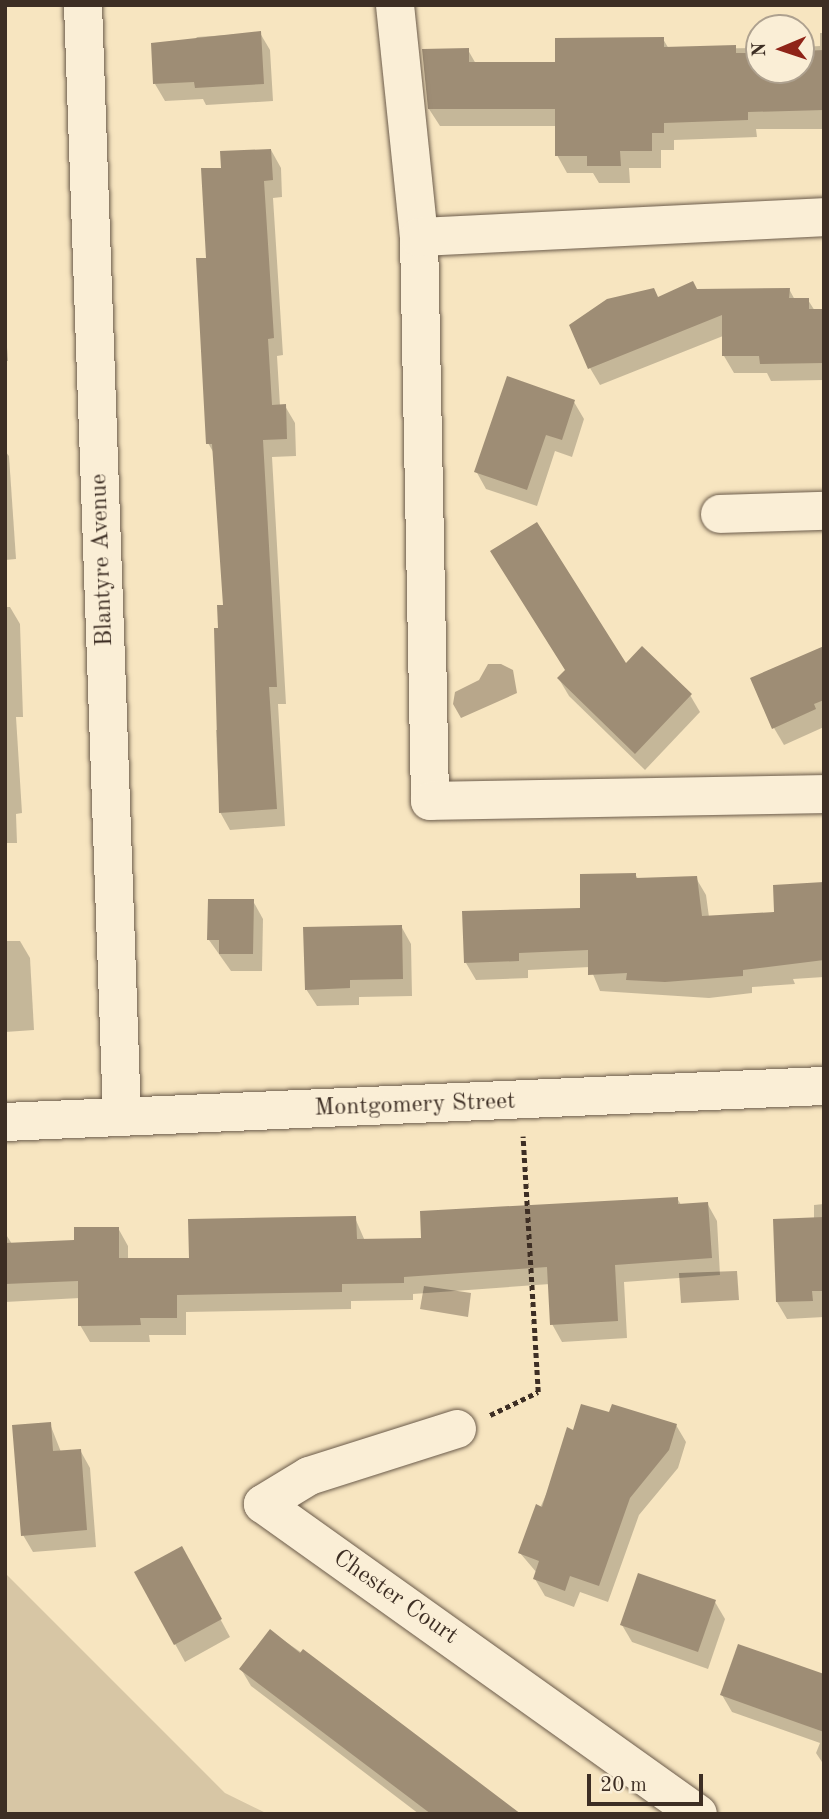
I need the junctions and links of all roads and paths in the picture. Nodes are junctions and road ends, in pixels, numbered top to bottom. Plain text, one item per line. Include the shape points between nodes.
1 (83, 5) edge
2 (395, 5) edge
3 (824, 217) edge
4 (419, 237) junction
5 (824, 511) edge
6 (720, 514) dead end
7 (824, 794) edge
8 (824, 1086) edge
9 (521, 1103) junction
10 (122, 1114) junction
11 (5, 1122) edge
12 (457, 1429) joint
13 (698, 1814) edge

1 - 10 street, Blantyre Avenue
2 - 4 street
3 - 4 street
4 - 7 street via 429,801
5 - 6 street
8 - 9 street, Montgomery Street
9 - 10 street, Montgomery Street
9 - 12 path via 538,1392
10 - 11 street, Montgomery Street
12 - 13 street, Chester Court via 309,1476 263,1504

